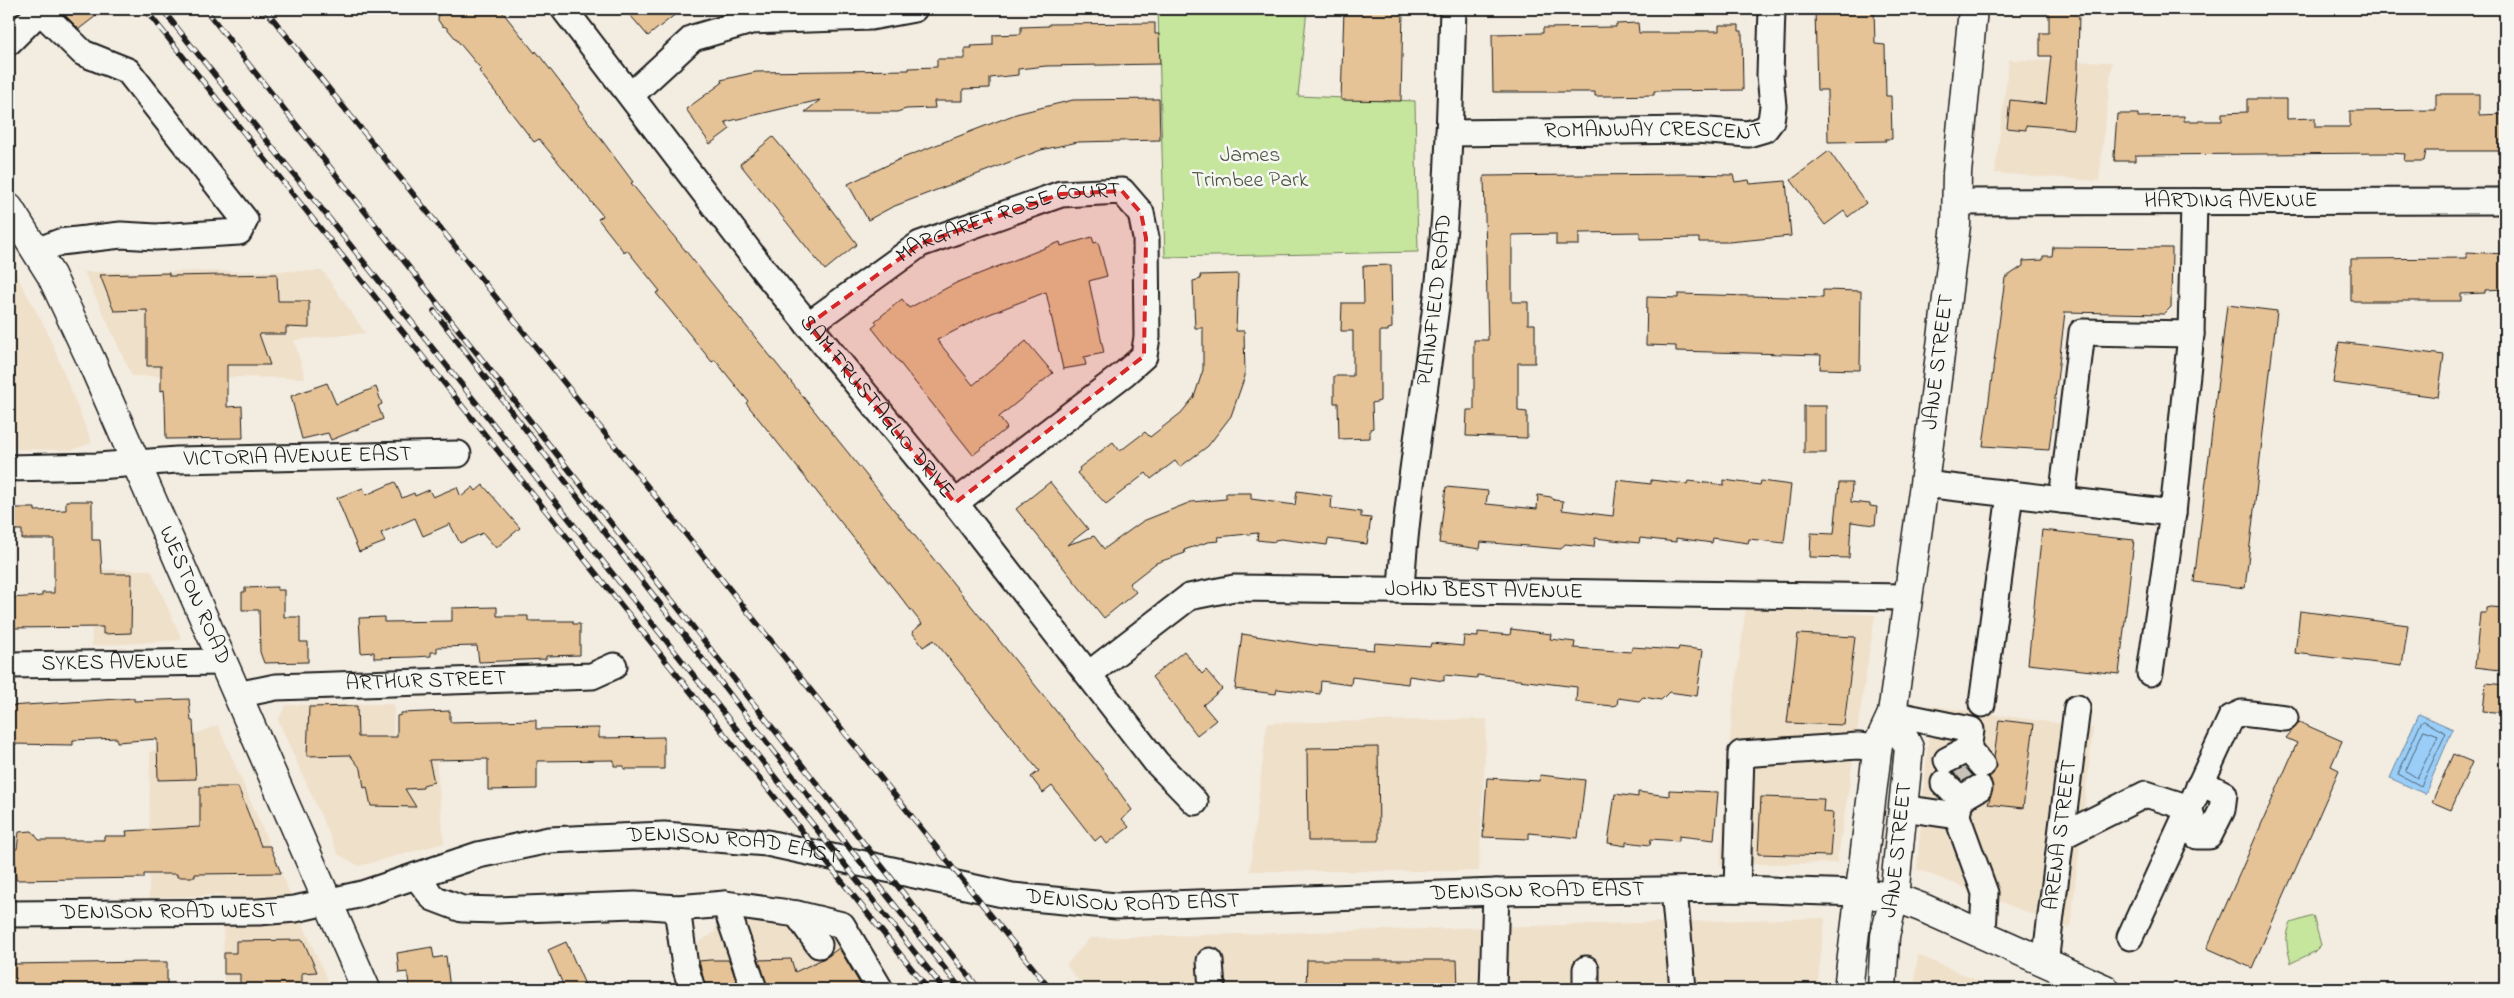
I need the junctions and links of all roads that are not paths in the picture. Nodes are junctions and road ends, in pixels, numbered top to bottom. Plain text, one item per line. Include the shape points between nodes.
1 (564, 9) edge
2 (914, 9) edge
3 (1453, 9) edge
4 (1772, 9) edge
5 (1973, 9) edge
6 (9, 42) edge
7 (631, 95) junction
8 (1449, 133) junction
9 (2505, 200) edge
10 (1957, 202) junction
11 (2194, 202) junction
12 (9, 208) edge
13 (37, 251) junction
14 (808, 325) junction
15 (2191, 334) junction
16 (458, 454) dead end
17 (136, 464) junction
18 (9, 468) edge
19 (1924, 484) junction
20 (2010, 494) junction
21 (2062, 500) junction
22 (955, 503) junction
23 (2173, 512) junction
24 (1401, 589) junction
25 (1907, 597) junction
26 (222, 662) junction
27 (9, 665) edge
28 (614, 666) dead end
29 (2150, 673) dead end
30 (1089, 674) junction
31 (237, 695) junction
32 (1982, 704) dead end
33 (2077, 708) dead end
34 (1892, 714) junction
35 (2285, 718) dead end
36 (1877, 748) junction
37 (1963, 779) junction
38 (2194, 797) junction
39 (1195, 802) dead end
40 (1903, 808) junction
41 (2062, 836) junction
42 (416, 876) junction
43 (1737, 889) junction
44 (1674, 890) junction
45 (1496, 892) junction
46 (1859, 893) junction
47 (1894, 897) junction
48 (329, 901) junction
49 (725, 904) junction
50 (677, 908) junction
51 (9, 914) edge
52 (797, 914) junction
53 (1983, 934) junction
54 (2130, 937) dead end
55 (819, 945) dead end
56 (1210, 961) dead end
57 (2045, 963) junction
58 (2070, 982) edge
59 (366, 989) edge
60 (692, 989) edge
61 (754, 989) edge
62 (880, 989) edge
63 (1212, 989) edge
64 (1493, 989) edge
65 (1683, 989) edge
66 (1848, 989) edge
67 (1882, 989) edge
68 (2105, 989) edge

1 - 7 street, SAM FRUSTAGLIO DRIVE
2 - 7 street via 871,17 751,20 693,38
3 - 8 street, PLAINFIELD ROAD
4 - 8 street, ROMANWAY CRESCENT via 1770,75 1773,106 1766,129 1748,134 1696,130
5 - 10 main road, JANE STREET
6 - 13 street via 40,11 83,53 128,71 245,220 239,232 156,237 121,235 60,242
7 - 14 street, SAM FRUSTAGLIO DRIVE
8 - 24 street, PLAINFIELD ROAD via 1439,279 1404,540
9 - 11 street, HARDING AVENUE
10 - 11 street, HARDING AVENUE
10 - 19 main road, JANE STREET
11 - 15 street
12 - 13 main road, WESTON ROAD
13 - 17 main road, WESTON ROAD via 91,360
14 - 22 street, SAM FRUSTAGLIO DRIVE
14 - 22 street, MARGARET ROSE COURT via 920,244 1061,194 1122,191 1141,213 1146,238 1144,356
15 - 21 street via 2082,332
15 - 23 street
16 - 17 street, VICTORIA AVENUE EAST via 177,460
17 - 18 street, VICTORIA AVENUE EAST
17 - 26 main road, WESTON ROAD
19 - 20 street
19 - 25 main road, JANE STREET
20 - 21 street
20 - 32 street
21 - 23 street
22 - 30 street, SAM FRUSTAGLIO DRIVE
23 - 29 street
24 - 25 street, JOHN BEST AVENUE
24 - 30 street, JOHN BEST AVENUE via 1234,588 1189,596
25 - 34 main road, JANE STREET
26 - 27 street, SYKES AVENUE
26 - 31 main road, WESTON ROAD
28 - 31 street, ARTHUR STREET via 592,676 276,687
30 - 39 street, SAM FRUSTAGLIO DRIVE via 1156,762
31 - 48 main road, WESTON ROAD
33 - 41 street, ARENA STREET
34 - 36 main road, JANE STREET
34 - 37 street via 1971,730
34 - 40 main road, JANE STREET via 1909,748
35 - 38 street via 2242,713 2231,718
36 - 43 street via 1858,746 1741,754
36 - 46 main road, JANE STREET
37 - 40 street
37 - 53 street via 1985,893
38 - 41 street via 2146,794
38 - 54 street
40 - 47 main road, JANE STREET
41 - 57 street, ARENA STREET
42 - 45 street, DENISON ROAD EAST via 478,855 549,840 664,835 767,843 1012,896 1116,906
42 - 48 street, DENISON ROAD EAST
42 - 50 street via 433,898 462,909 634,905
43 - 44 street, DENISON ROAD EAST
43 - 46 street, DENISON ROAD EAST
44 - 45 street, DENISON ROAD EAST
44 - 65 street
45 - 64 street
46 - 47 main road
46 - 66 main road, JANE STREET
47 - 53 main road
47 - 67 main road, JANE STREET via 1885,936
48 - 51 street, DENISON ROAD WEST via 295,909 258,912
48 - 59 main road, WESTON ROAD
49 - 50 street
49 - 52 street
49 - 61 street
50 - 60 street via 685,966
52 - 55 street
52 - 62 street via 842,925
53 - 57 main road
56 - 63 street
57 - 58 main road
58 - 68 main road

